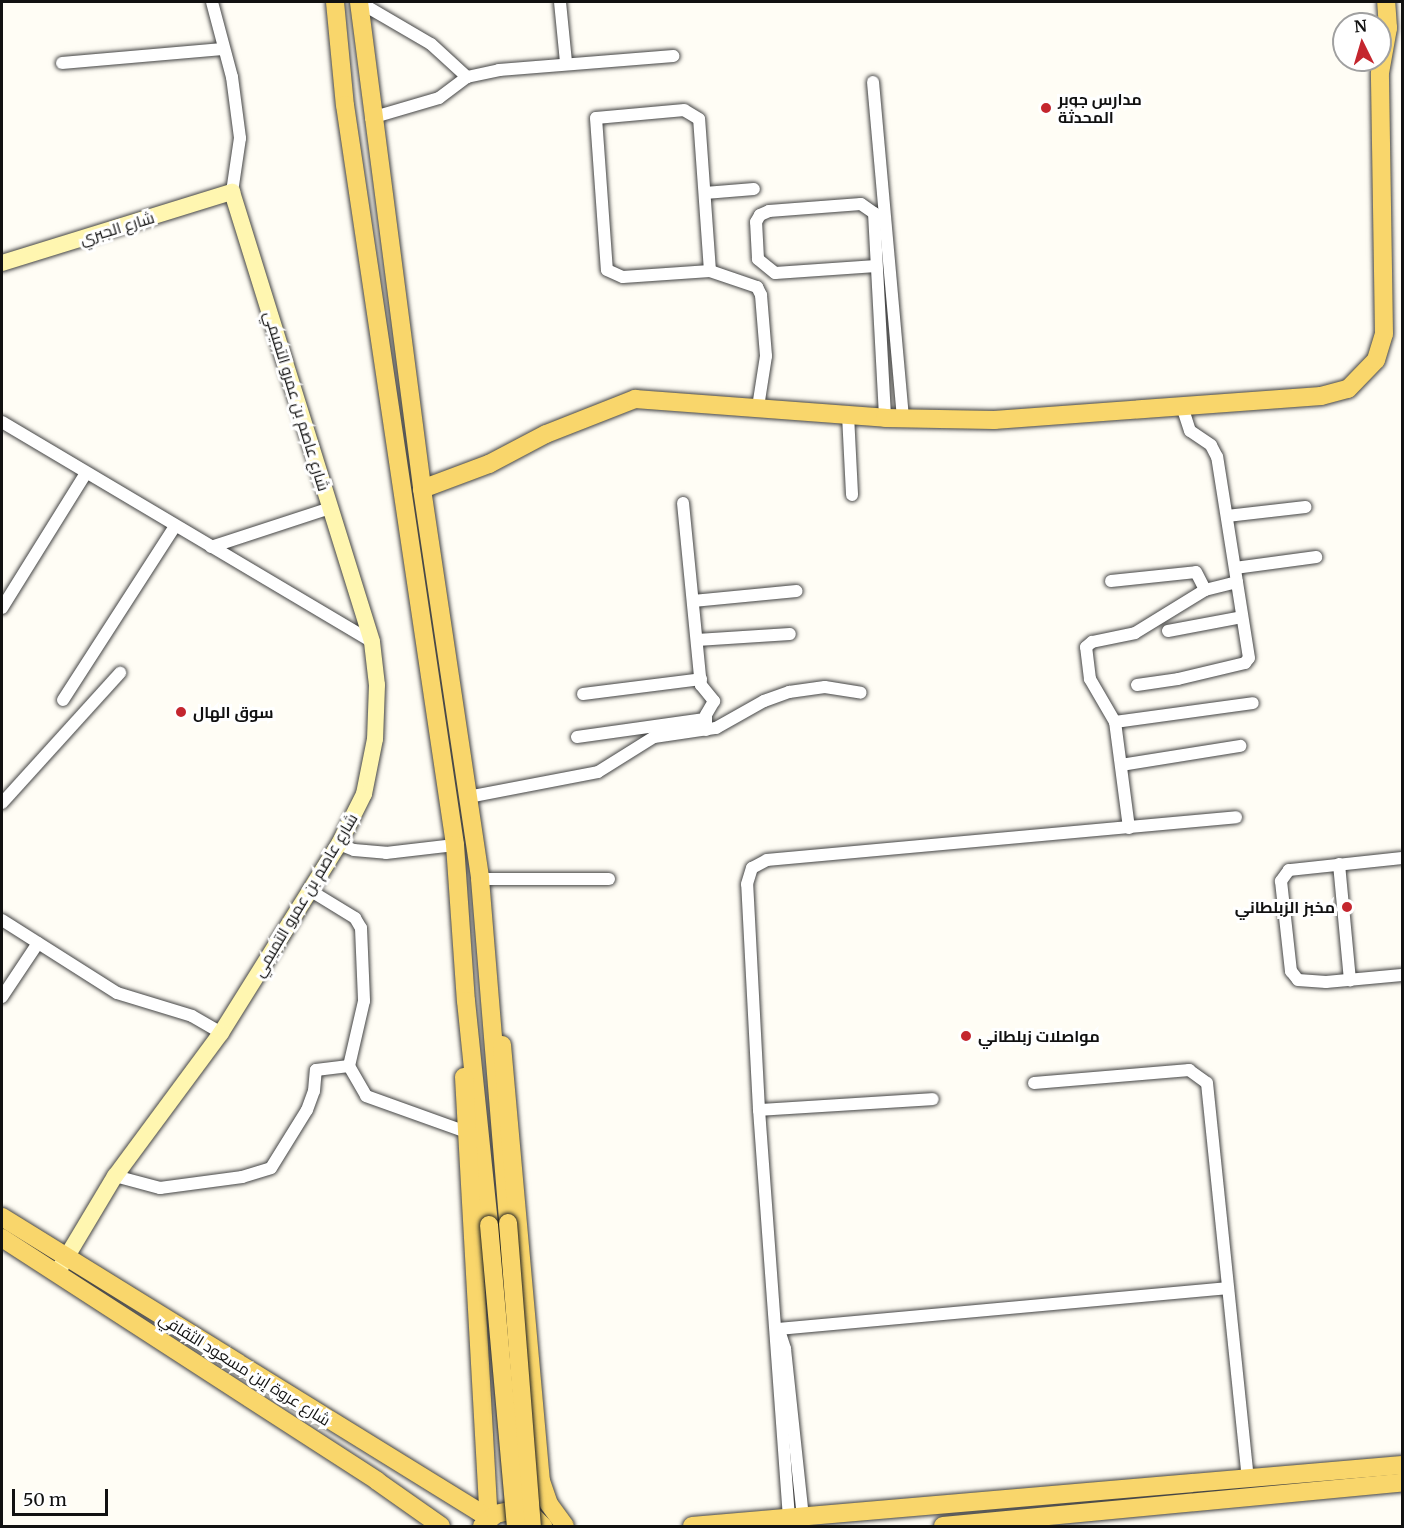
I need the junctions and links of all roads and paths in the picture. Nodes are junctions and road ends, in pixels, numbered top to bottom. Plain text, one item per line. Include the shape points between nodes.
1 (212, 2) edge
2 (335, 2) edge
3 (359, 2) edge
4 (560, 2) edge
5 (1386, 2) edge
6 (222, 49) junction
7 (673, 56) dead end
8 (566, 62) junction
9 (62, 63) dead end
10 (467, 77) junction
11 (873, 82) dead end
12 (371, 118) junction
13 (753, 189) dead end
14 (232, 192) junction
15 (705, 193) junction
16 (2, 263) edge
17 (876, 266) junction
18 (710, 271) junction
19 (758, 407) junction
20 (1182, 407) junction
21 (848, 414) junction
22 (894, 419) junction
23 (2, 421) edge
24 (86, 473) junction
25 (422, 489) junction
26 (852, 495) dead end
27 (683, 503) dead end
28 (1305, 507) dead end
29 (330, 508) junction
30 (1227, 516) junction
31 (176, 526) junction
32 (211, 548) junction
33 (1316, 557) dead end
34 (1235, 568) junction
35 (1112, 582) dead end
36 (1237, 582) junction
37 (1205, 590) junction
38 (797, 591) dead end
39 (693, 601) junction
40 (2, 608) edge
41 (1242, 617) junction
42 (1168, 631) dead end
43 (790, 634) dead end
44 (697, 640) junction
45 (372, 642) junction
46 (120, 673) dead end
47 (701, 679) junction
48 (1137, 685) dead end
49 (861, 693) dead end
50 (583, 694) dead end
51 (63, 700) dead end
52 (1254, 703) dead end
53 (1115, 722) junction
54 (706, 724) junction
55 (577, 737) dead end
56 (1240, 746) dead end
57 (1121, 765) junction
58 (468, 797) junction
59 (2, 803) edge
60 (1236, 817) dead end
61 (1129, 828) junction
62 (339, 844) junction
63 (455, 845) junction
64 (1402, 858) edge
65 (1339, 864) junction
66 (480, 879) junction
67 (609, 879) dead end
68 (311, 891) junction
69 (2, 920) edge
70 (38, 943) junction
71 (484, 958) junction
72 (1402, 975) edge
73 (1350, 980) junction
74 (2, 997) edge
75 (466, 1001) junction
76 (221, 1033) junction
77 (349, 1066) junction
78 (1034, 1083) dead end
79 (933, 1099) dead end
80 (759, 1110) junction
81 (464, 1131) junction
82 (116, 1176) junction
83 (2, 1217) edge
84 (2, 1238) edge
85 (68, 1257) junction
86 (57, 1273) junction
87 (1226, 1288) junction
88 (778, 1329) junction
89 (1402, 1465) edge
90 (486, 1468) junction
91 (1248, 1478) junction
92 (1402, 1483) edge
93 (454, 1498) junction
94 (796, 1518) junction
95 (485, 1522) edge
96 (541, 1525) edge
97 (441, 1527) edge
98 (516, 1527) edge
99 (565, 1527) edge
100 (692, 1527) edge
101 (942, 1527) edge

1 - 6 street
2 - 63 main road via 345,105
3 - 10 street via 432,44
3 - 12 main road
4 - 8 street
5 - 20 main road via 1388,28 1380,74 1384,334 1376,360 1359,381 1335,393
6 - 9 street
6 - 14 street via 232,77 240,138
7 - 8 street
8 - 10 street
10 - 12 street via 439,98
11 - 22 street
12 - 25 main road
13 - 15 street
14 - 16 main road, شارع الجبري
14 - 29 main road, شارع عاصم بن عمرو التميمي
15 - 18 street
15 - 18 street via 701,128 693,113 684,110 596,118 607,270 623,277
17 - 17 street via 874,213 869,206 769,211 756,222 758,259 775,273
17 - 22 street
18 - 19 street via 747,282 761,296 766,356
19 - 21 main road
19 - 25 main road via 634,399 546,434 489,464
20 - 22 main road via 1037,418
20 - 30 street via 1190,431 1215,450
21 - 22 main road
21 - 26 street
23 - 24 street
24 - 31 street
24 - 40 street
25 - 58 main road
27 - 39 street
28 - 30 street
29 - 32 street
29 - 45 main road, شارع عاصم بن عمرو التميمي
30 - 34 street
31 - 32 street
31 - 51 street
32 - 45 street
33 - 34 street
34 - 36 street
35 - 37 street via 1196,572 1202,577
36 - 37 street
36 - 41 street
37 - 53 street via 1143,629 1086,647 1090,679
38 - 39 street
39 - 44 street
41 - 42 street
41 - 48 street via 1249,655 1245,663
43 - 44 street
44 - 47 street
45 - 62 main road, شارع عاصم بن عمرو التميمي via 377,685 375,739 364,794
46 - 59 street
47 - 50 street
47 - 54 street via 703,689 714,701
49 - 54 street via 825,687 789,692
52 - 53 street
53 - 57 street
54 - 55 street
54 - 58 street via 654,737 598,772
56 - 57 street
57 - 61 street
58 - 66 main road
60 - 61 street
61 - 80 street via 758,862 747,884
62 - 63 street via 386,853
62 - 68 main road, شارع عاصم بن عمرو التميمي
63 - 75 main road
64 - 65 street
65 - 73 street
65 - 73 street via 1289,870 1281,881 1292,974 1306,983
66 - 67 street
66 - 71 main road
68 - 76 main road, شارع عاصم بن عمرو التميمي
68 - 77 street via 355,918 361,928 364,1001
69 - 70 street
70 - 74 street
70 - 76 street via 117,993 192,1016
71 - 96 main road, bridge
71 - 99 main road via 508,1080 541,1481 549,1504
72 - 73 street
75 - 81 main road
75 - 98 main road, bridge
76 - 82 main road, شارع عاصم بن عمرو التميمي
77 - 81 street via 366,1096
77 - 82 street via 315,1070 315,1091 307,1110 271,1168 242,1177 160,1188
78 - 87 street via 1184,1070 1200,1074 1208,1088
79 - 80 street
80 - 88 street
81 - 90 main road via 485,1403
82 - 85 main road, شارع عاصم بن عمرو التميمي
83 - 85 main road, شارع عروة إبن مسعود الثقافي
84 - 86 main road, شارع عروة إبن مسعود الثقافي
85 - 86 main road, شارع عاصم بن عمرو التميمي
85 - 93 main road, شارع عروة إبن مسعود الثقافي
86 - 97 main road, شارع عروة إبن مسعود الثقافي via 377,1480
87 - 88 street
87 - 91 street
88 - 94 street via 785,1349
89 - 91 main road
90 - 93 main road via 474,1488
90 - 95 main road
91 - 94 main road
92 - 101 main road
93 - 95 main road, شارع عروة إبن مسعود الثقافي
94 - 100 main road
95 - 96 main road via 514,1510

